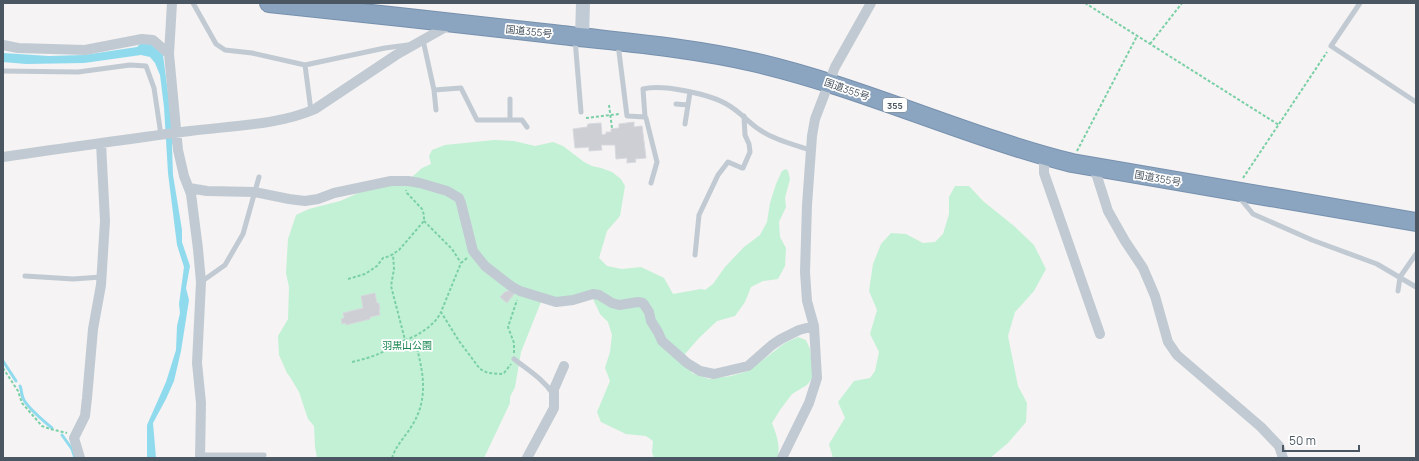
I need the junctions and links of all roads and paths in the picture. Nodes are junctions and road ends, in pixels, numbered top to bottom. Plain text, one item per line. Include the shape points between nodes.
1 (172, 3) edge
2 (193, 3) edge
3 (269, 3) edge
4 (583, 3) edge
5 (871, 3) edge
6 (1085, 3) edge
7 (1182, 3) edge
8 (1360, 3) edge
9 (448, 22) junction
10 (1137, 36) junction
11 (578, 37) junction
12 (423, 40) junction
13 (618, 42) junction
14 (413, 44) junction
15 (1150, 44) junction
16 (3, 45) edge
17 (1331, 46) junction
18 (169, 54) junction
19 (305, 65) junction
20 (3, 71) edge
21 (828, 82) junction
22 (434, 90) junction
23 (690, 92) junction
24 (510, 99) dead end
25 (1416, 102) edge
26 (676, 104) dead end
27 (610, 105) dead end
28 (688, 105) junction
29 (436, 110) dead end
30 (311, 111) junction
31 (581, 112) joint
32 (626, 113) junction
33 (611, 115) junction
34 (744, 116) junction
35 (644, 117) junction
36 (510, 120) junction
37 (685, 124) dead end
38 (1279, 125) junction
39 (528, 127) dead end
40 (612, 128) dead end
41 (170, 134) junction
42 (101, 144) junction
43 (810, 150) junction
44 (1044, 156) junction
45 (3, 157) edge
46 (1072, 163) junction
47 (1094, 167) junction
48 (259, 177) dead end
49 (404, 181) junction
50 (651, 183) dead end
51 (189, 188) junction
52 (1234, 191) junction
53 (254, 192) junction
54 (424, 221) junction
55 (1416, 222) edge
56 (473, 251) junction
57 (393, 254) junction
58 (1416, 254) edge
59 (695, 255) dead end
60 (461, 263) junction
61 (25, 276) dead end
62 (102, 277) junction
63 (1400, 277) junction
64 (348, 279) dead end
65 (201, 282) junction
66 (1416, 287) edge
67 (520, 291) junction
68 (1398, 291) dead end
69 (441, 312) junction
70 (814, 326) junction
71 (1100, 334) dead end
72 (414, 337) junction
73 (405, 340) junction
74 (514, 360) junction
75 (352, 362) dead end
76 (564, 366) dead end
77 (3, 368) edge
78 (553, 394) junction
79 (74, 438) junction
80 (264, 455) dead end
81 (200, 457) edge
82 (80, 458) edge
83 (392, 458) edge
84 (527, 458) edge
85 (782, 458) edge
86 (1283, 458) edge

1 - 18 street
2 - 19 lane via 216,44 224,50 252,53
3 - 9 highway, 国道355号 / 355
4 - 11 street
5 - 21 street
6 - 10 path
7 - 15 path
8 - 17 lane
9 - 11 highway, 国道355号 / 355
9 - 12 street via 447,26
10 - 15 path
10 - 46 path
11 - 13 highway, 国道355号 / 355
11 - 31 lane
12 - 14 street
12 - 22 lane
13 - 21 highway, 国道355号 / 355 via 692,50 753,62
13 - 32 lane
14 - 19 lane
14 - 30 street
15 - 38 path
16 - 18 street via 18,48 85,50 142,39 153,40
17 - 25 lane
17 - 38 path
18 - 41 street
19 - 30 lane
20 - 41 lane via 78,72 146,66
21 - 43 street via 816,119
21 - 44 highway, 国道355号 / 355
22 - 29 lane
22 - 36 lane via 461,88 477,120
23 - 28 lane
23 - 34 lane via 717,99
23 - 35 lane via 650,87 643,89
24 - 36 lane
26 - 28 lane
27 - 33 path
28 - 37 lane
30 - 41 street via 270,121
31 - 33 path via 582,118
32 - 33 path
32 - 35 lane via 627,116
33 - 40 path
34 - 43 lane via 769,135
34 - 59 lane via 745,136 750,152 743,168 728,162 718,176 699,216
35 - 50 lane via 657,162
36 - 39 lane via 522,120
38 - 52 path
41 - 42 street
41 - 51 street via 178,150
42 - 45 street
42 - 62 street via 105,221
43 - 70 street via 805,272 807,301
44 - 46 highway, 国道355号 / 355
44 - 71 street via 1044,173
46 - 47 highway, 国道355号 / 355
47 - 52 highway, 国道355号 / 355
47 - 86 street via 1108,211 1143,268 1168,342 1177,354 1261,427 1279,446
48 - 53 lane
49 - 53 street via 391,181 305,200
49 - 54 path via 407,193 422,209
49 - 56 street via 447,191 458,198
51 - 53 street
51 - 65 street
52 - 55 highway, 国道355号 / 355
52 - 63 lane via 1253,214 1312,240 1377,264
53 - 65 lane via 243,234 226,265
54 - 57 path
54 - 60 path via 452,249
56 - 60 path
56 - 67 street via 485,266
57 - 64 path via 383,258 372,270
57 - 73 path via 391,286
58 - 63 lane
60 - 69 path
61 - 62 lane via 72,279
62 - 79 street via 93,329 84,416
63 - 66 lane
63 - 68 lane
65 - 81 street via 197,363
67 - 70 street via 556,302 593,294 619,305 643,303 664,344 692,367 714,374 748,366 772,345 799,330
67 - 74 path via 508,327 515,348
69 - 72 path via 438,318
69 - 74 path via 480,369 488,373 501,374
70 - 85 street via 818,370 815,386
72 - 73 path
72 - 83 path via 422,370 422,399 419,412
73 - 75 path via 371,358
74 - 78 lane via 535,374
76 - 78 street
77 - 79 path via 18,391 22,403 42,426 66,432
78 - 84 street via 554,408
79 - 82 street
80 - 81 lane

